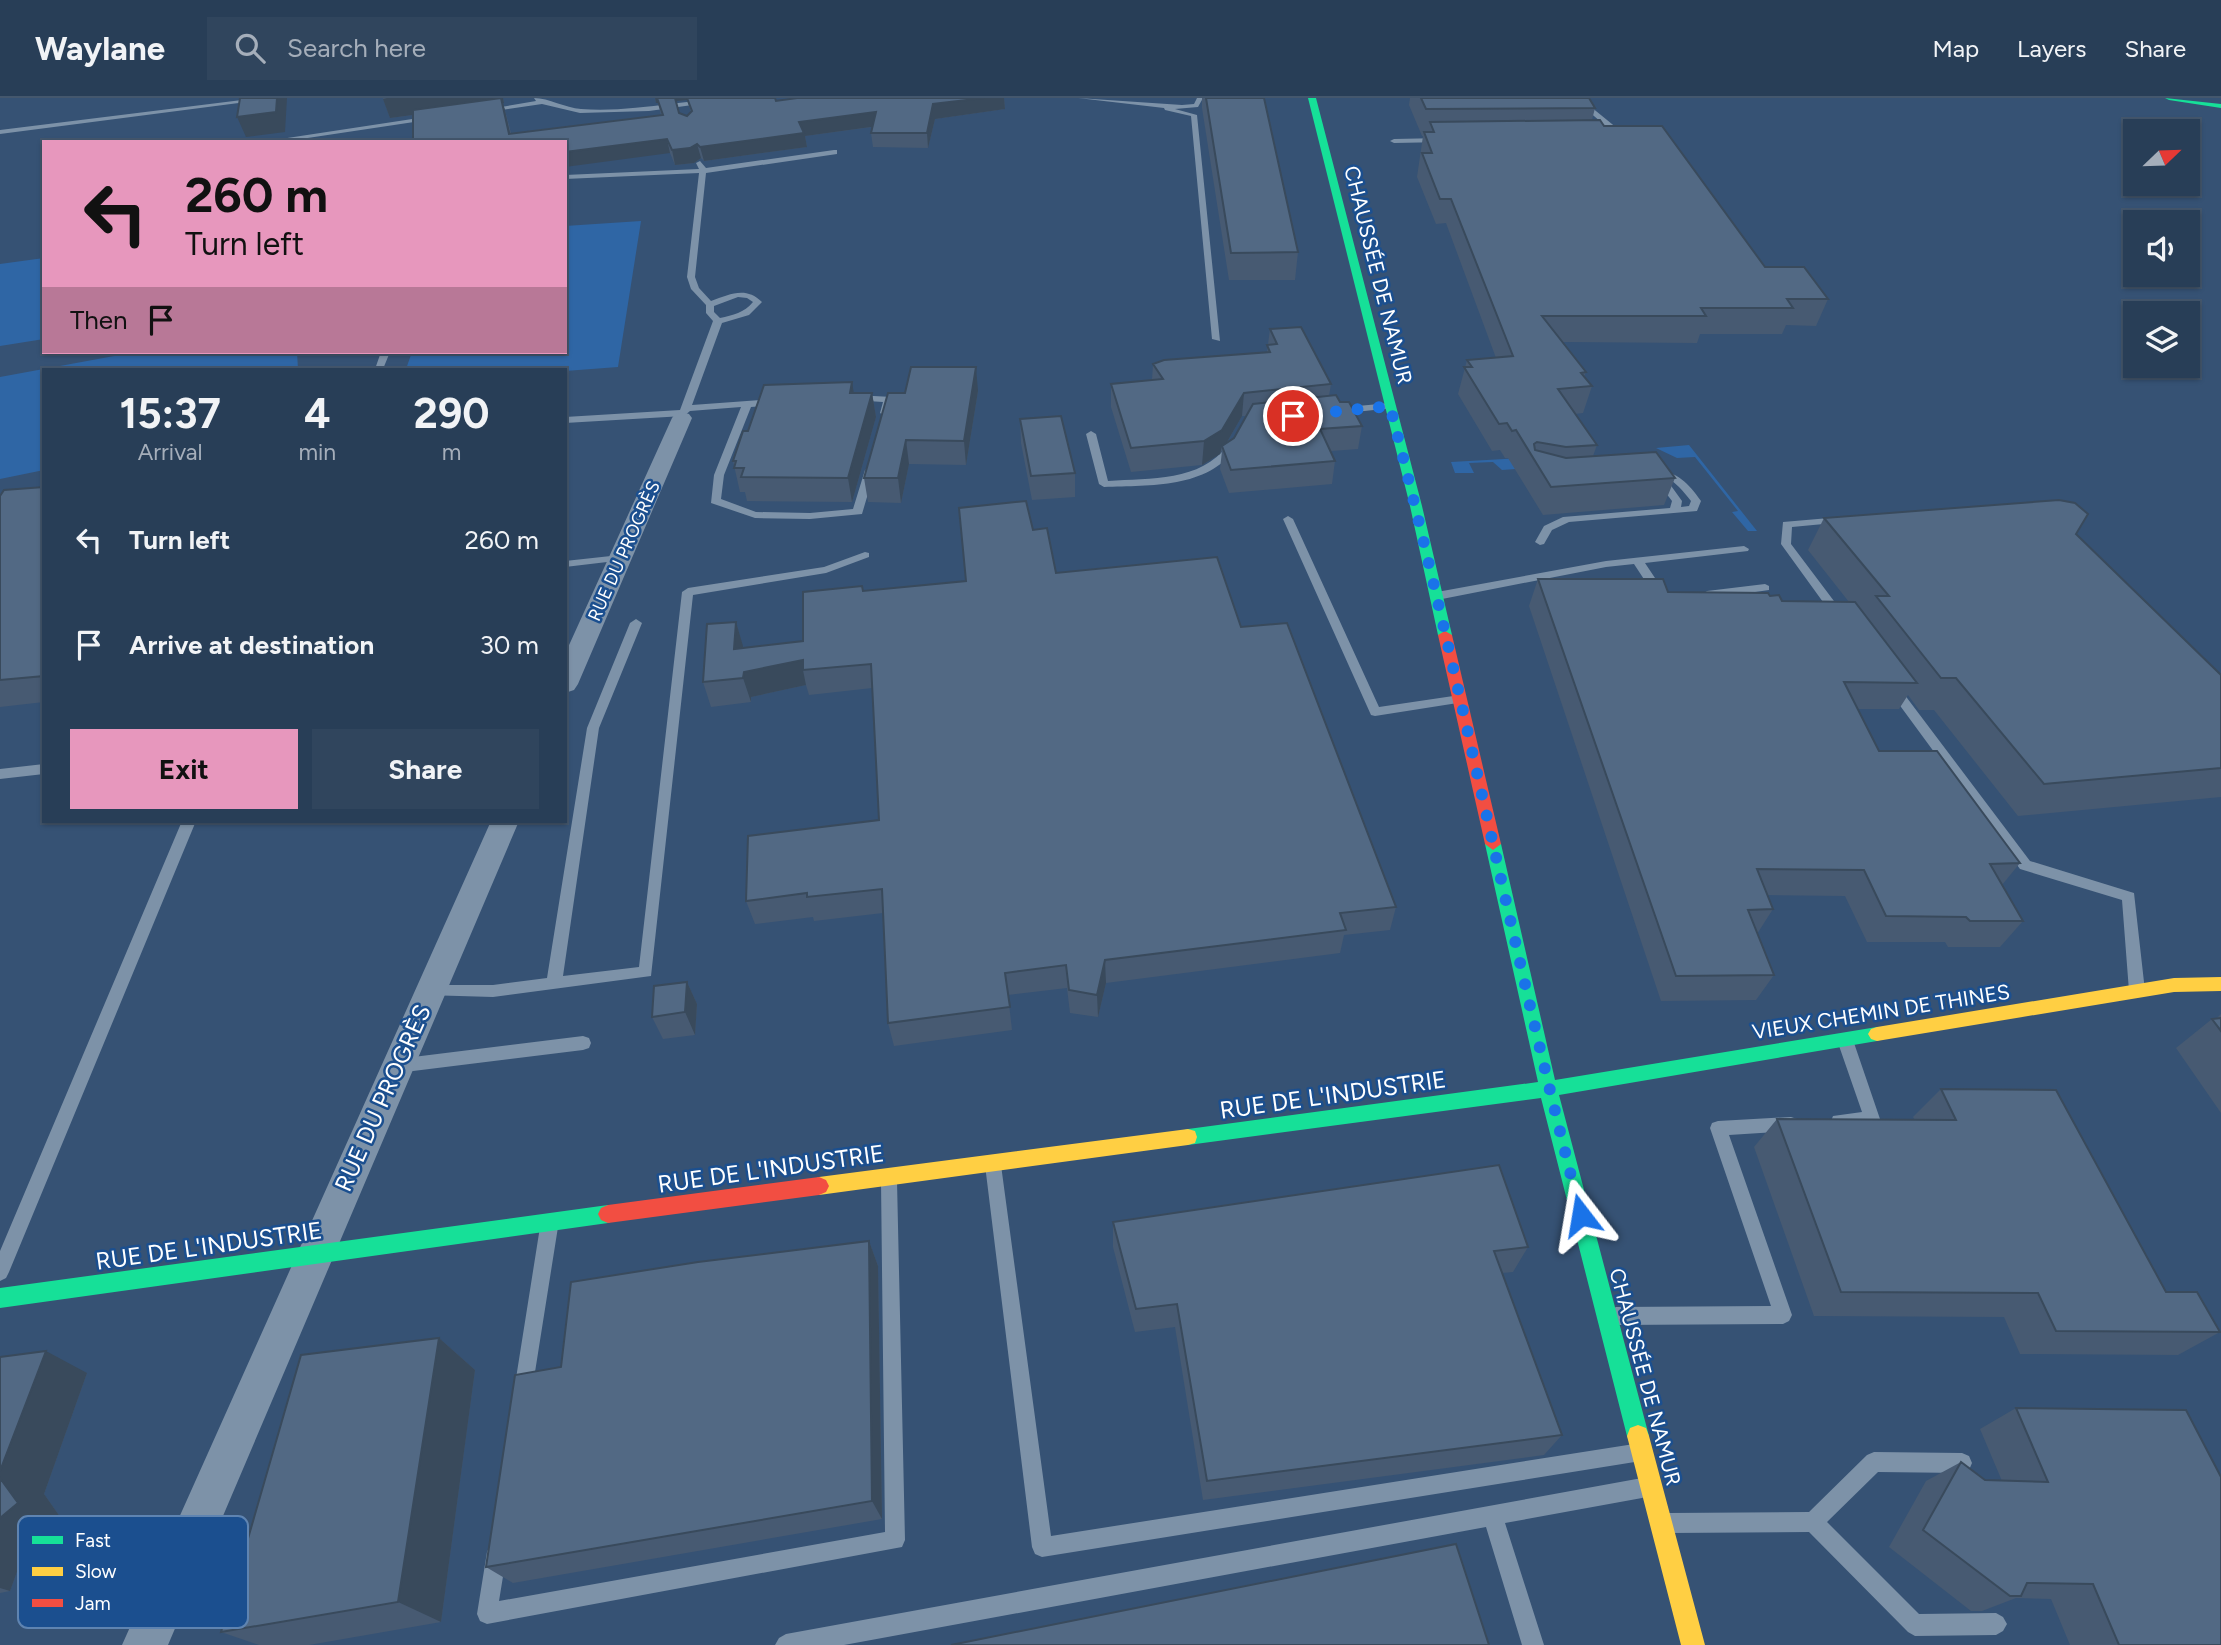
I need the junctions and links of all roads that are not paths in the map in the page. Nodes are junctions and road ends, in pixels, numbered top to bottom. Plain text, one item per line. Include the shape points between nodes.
1 (275, 98) edge
2 (621, 98) edge
3 (740, 98) edge
4 (1081, 98) edge
5 (1200, 98) edge
6 (1312, 98) edge
7 (1576, 98) edge
8 (2169, 98) edge
9 (539, 100) edge
10 (682, 105) junction
11 (2221, 106) edge
12 (1167, 108) junction
13 (625, 110) junction
14 (477, 112) edge
15 (685, 116) edge
16 (438, 117) edge
17 (0, 132) edge
18 (1606, 139) edge
19 (278, 140) edge
20 (1447, 140) edge
21 (1394, 141) dead end
22 (834, 152) dead end
23 (700, 162) edge
24 (703, 171) junction
25 (567, 177) edge
26 (710, 305) junction
27 (718, 321) junction
28 (1217, 339) dead end
29 (848, 398) edge
30 (784, 401) edge
31 (747, 404) junction
32 (1390, 406) junction
33 (1324, 412) edge
34 (684, 413) junction
35 (567, 420) edge
36 (882, 424) edge
37 (1238, 433) edge
38 (1091, 434) dead end
39 (872, 462) edge
40 (1652, 472) junction
41 (1639, 473) edge
42 (1675, 510) junction
43 (1289, 519) dead end
44 (1855, 519) edge
45 (1540, 542) dead end
46 (1744, 549) dead end
47 (865, 555) dead end
48 (620, 558) junction
49 (1636, 561) junction
50 (567, 564) edge
51 (1765, 587) dead end
52 (1437, 596) junction
53 (636, 623) dead end
54 (1852, 633) edge
55 (1885, 677) edge
56 (567, 679) edge
57 (1460, 699) junction
58 (42, 769) edge
59 (0, 774) edge
60 (188, 823) edge
61 (504, 823) edge
62 (554, 984) junction
63 (2221, 984) edge
64 (430, 991) junction
65 (2137, 991) junction
66 (1844, 1040) junction
67 (583, 1043) dead end
68 (397, 1066) junction
69 (1548, 1089) junction
70 (993, 1163) junction
71 (889, 1177) junction
72 (550, 1222) junction
73 (314, 1253) junction
74 (0, 1272) edge
75 (0, 1298) edge
76 (1607, 1316) junction
77 (519, 1411) edge
78 (1642, 1452) junction
79 (1962, 1463) edge
80 (1652, 1486) junction
81 (1492, 1515) junction
82 (201, 1516) edge
83 (1812, 1522) junction
84 (1661, 1524) junction
85 (500, 1533) edge
86 (1996, 1624) dead end
87 (152, 1628) edge
88 (145, 1645) edge
89 (786, 1645) edge
90 (1533, 1645) edge
91 (1693, 1645) edge

1 - 17 lane
2 - 13 lane
3 - 10 lane
4 - 12 lane
5 - 12 lane via 1196,106
6 - 32 main road, CHAUSSÉE DE NAMUR
7 - 18 lane via 1620,135
8 - 11 main road
9 - 13 lane via 580,111
9 - 14 lane
10 - 13 lane
10 - 15 lane
12 - 28 lane via 1194,115
16 - 19 lane
20 - 21 lane
22 - 24 lane
23 - 24 lane
24 - 25 lane
24 - 26 lane via 691,277
26 - 27 lane via 709,313
26 - 27 lane via 737,294 758,302 743,316
27 - 34 lane
29 - 36 lane via 889,399
30 - 31 lane
31 - 34 lane
31 - 39 lane via 719,475 715,501 755,515 858,512
32 - 33 lane
32 - 52 main road, CHAUSSÉE DE NAMUR
34 - 35 lane
34 - 48 street, RUE DU PROGRÈS
37 - 38 lane via 1226,458 1198,476 1104,484
40 - 41 lane
40 - 42 lane via 1676,501
40 - 42 lane via 1678,477 1696,501 1693,509
42 - 45 lane via 1567,519 1548,528
43 - 57 lane via 1375,712
44 - 54 lane via 1787,524 1786,544
46 - 49 lane
47 - 62 lane via 826,570 688,592 646,972
48 - 50 lane
48 - 56 street, RUE DU PROGRÈS
49 - 51 lane via 1664,600
49 - 52 lane
52 - 57 main road, CHAUSSÉE DE NAMUR
53 - 62 lane via 593,728
55 - 65 lane via 2025,865 2129,897
57 - 69 main road, CHAUSSÉE DE NAMUR
58 - 59 lane
60 - 74 lane
61 - 64 street, RUE DU PROGRÈS
62 - 64 lane via 494,991
63 - 65 main road, VIEUX CHEMIN DE THINES
64 - 68 street, RUE DU PROGRÈS
65 - 66 main road, VIEUX CHEMIN DE THINES
66 - 69 main road, VIEUX CHEMIN DE THINES
66 - 76 lane via 1872,1119 1718,1128 1783,1315
67 - 68 lane
68 - 73 street, RUE DU PROGRÈS
69 - 70 main road, RUE DE L'INDUSTRIE
69 - 76 main road, CHAUSSÉE DE NAMUR
70 - 71 main road, RUE DE L'INDUSTRIE
70 - 78 lane via 1042,1547
71 - 72 main road, RUE DE L'INDUSTRIE
71 - 85 lane via 895,1541 486,1615
72 - 73 main road, RUE DE L'INDUSTRIE
72 - 77 lane
73 - 75 main road, RUE DE L'INDUSTRIE
73 - 82 street, RUE DU PROGRÈS
76 - 78 main road, CHAUSSÉE DE NAMUR
78 - 80 main road, CHAUSSÉE DE NAMUR
79 - 83 lane via 1874,1462
80 - 81 lane
80 - 84 main road, CHAUSSÉE DE NAMUR
81 - 89 lane
81 - 90 lane
83 - 84 lane
83 - 86 lane via 1915,1625
84 - 91 main road, CHAUSSÉE DE NAMUR
87 - 88 street, RUE DU PROGRÈS

